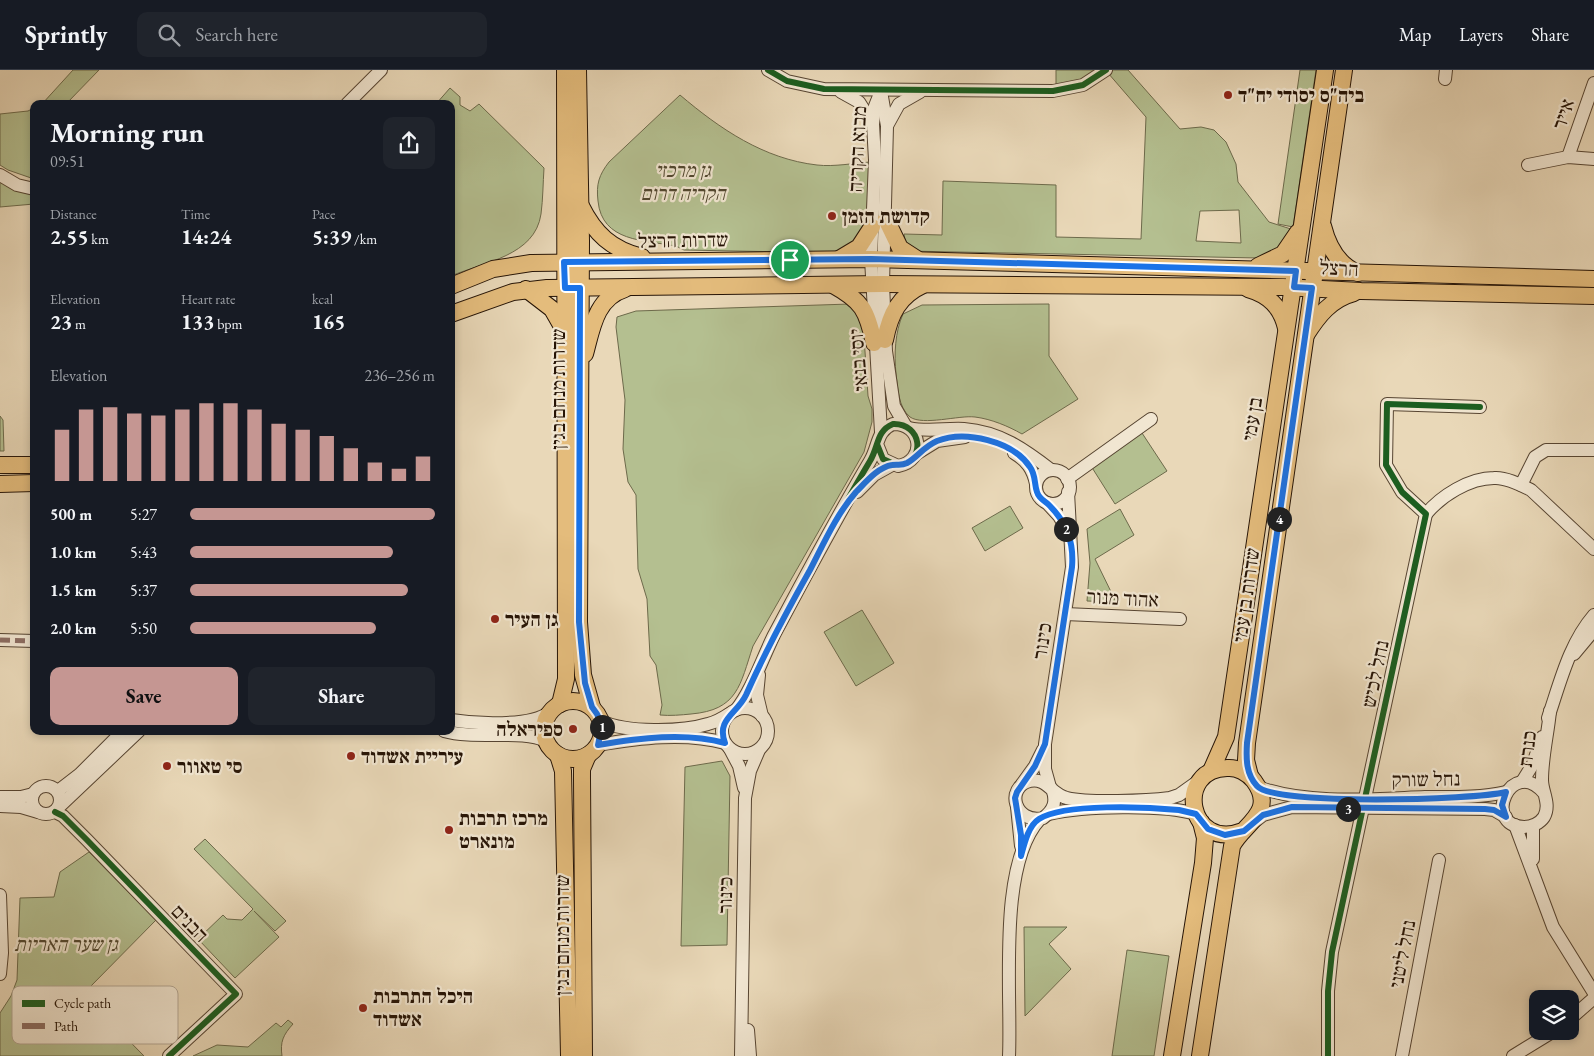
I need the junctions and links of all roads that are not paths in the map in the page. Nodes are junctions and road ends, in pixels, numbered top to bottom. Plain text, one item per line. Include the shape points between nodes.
1 (381, 70) edge
2 (554, 70) edge
3 (565, 70) edge
4 (578, 70) edge
5 (587, 70) edge
6 (768, 70) edge
7 (1106, 70) edge
8 (1325, 70) edge
9 (1344, 70) edge
10 (1594, 83) edge
11 (837, 90) junction
12 (926, 90) junction
13 (881, 91) junction
14 (351, 100) edge
15 (873, 124) junction
16 (887, 126) junction
17 (579, 146) junction
18 (1568, 157) junction
19 (1594, 159) edge
20 (1528, 165) dead end
21 (0, 175) edge
22 (564, 179) junction
23 (30, 188) edge
24 (580, 204) junction
25 (1303, 220) junction
26 (1322, 220) junction
27 (879, 223) junction
28 (878, 259) junction
29 (837, 260) junction
30 (919, 260) junction
31 (572, 262) junction
32 (661, 262) junction
33 (1252, 268) junction
34 (1315, 272) junction
35 (1360, 273) junction
36 (1295, 279) junction
37 (1594, 279) edge
38 (833, 284) junction
39 (877, 284) junction
40 (455, 285) edge
41 (924, 285) junction
42 (1241, 287) junction
43 (572, 288) junction
44 (631, 288) junction
45 (1312, 288) junction
46 (526, 290) junction
47 (1361, 291) junction
48 (1594, 296) edge
49 (455, 312) edge
50 (1287, 330) junction
51 (565, 332) junction
52 (1304, 339) junction
53 (880, 341) junction
54 (579, 375) junction
55 (1480, 407) dead end
56 (1151, 419) dead end
57 (907, 426) junction
58 (879, 438) junction
59 (1594, 450) edge
60 (916, 454) junction
61 (0, 465) edge
62 (30, 465) edge
63 (892, 465) junction
64 (1051, 470) junction
65 (1067, 478) junction
66 (30, 483) edge
67 (0, 484) edge
68 (1036, 484) junction
69 (1521, 484) junction
70 (1068, 492) junction
71 (1047, 503) junction
72 (842, 509) junction
73 (1426, 514) junction
74 (1073, 545) junction
75 (1594, 549) edge
76 (1065, 614) junction
77 (1594, 615) edge
78 (1180, 619) dead end
79 (1594, 630) edge
80 (0, 640) edge
81 (30, 641) edge
82 (766, 651) junction
83 (1570, 658) junction
84 (592, 707) junction
85 (555, 708) junction
86 (1550, 711) junction
87 (733, 712) junction
88 (762, 716) junction
89 (455, 720) edge
90 (601, 721) junction
91 (455, 733) edge
92 (119, 735) edge
93 (135, 735) edge
94 (546, 741) junction
95 (1045, 744) junction
96 (727, 745) junction
97 (593, 750) junction
98 (759, 750) junction
99 (558, 755) junction
100 (1206, 775) junction
101 (1254, 782) junction
102 (1522, 782) junction
103 (1021, 786) junction
104 (1051, 788) junction
105 (58, 791) junction
106 (1506, 792) junction
107 (1544, 792) junction
108 (33, 794) junction
109 (0, 796) edge
110 (745, 798) junction
111 (1363, 804) junction
112 (0, 806) edge
113 (1017, 807) junction
114 (57, 809) junction
115 (38, 812) junction
116 (1044, 816) junction
117 (1198, 818) junction
118 (1511, 821) junction
119 (1534, 826) junction
120 (1248, 827) junction
121 (1021, 856) junction
122 (1439, 860) dead end
123 (1534, 872) junction
124 (0, 895) edge
125 (744, 962) junction
126 (0, 974) edge
127 (1594, 993) edge
128 (1594, 998) edge
129 (1579, 1010) edge
130 (1539, 1040) edge
131 (169, 1056) edge
132 (569, 1056) edge
133 (584, 1056) edge
134 (741, 1056) edge
135 (750, 1056) edge
136 (1012, 1056) edge
137 (1172, 1056) edge
138 (1200, 1056) edge
139 (1328, 1056) edge
140 (1402, 1056) edge
141 (1513, 1056) edge

1 - 14 street
2 - 22 main road via 557,132
3 - 22 main road, שדרות מנחם בגין
4 - 17 main road, שדרות מנחם בגין
5 - 17 main road
6 - 11 street via 792,83
7 - 12 street via 1083,85 1059,91
8 - 25 main road, בן עמי
9 - 26 main road
10 - 18 street, אייר
11 - 13 street
11 - 15 street via 859,102
12 - 13 street
12 - 16 street via 899,104
13 - 15 street, מבוא הקריה
13 - 16 street, מבוא הקריה
15 - 27 street, מבוא הקריה
16 - 27 street, מבוא הקריה
17 - 24 main road, שדרות מנחם בגין
18 - 19 street, אייר
18 - 20 street, אייר
21 - 23 street
22 - 31 main road, שדרות מנחם בגין
24 - 31 main road, שדרות מנחם בגין
24 - 32 main road via 592,226 606,242
25 - 33 main road via 1283,254
25 - 36 main road, בן עמי
26 - 34 main road
26 - 35 main road via 1338,258 1344,266
27 - 28 street, מבוא הקריה
27 - 29 main road via 859,247
27 - 30 main road via 900,248
28 - 29 main road, שדרות הרצל
28 - 30 main road, שדרות הרצל
28 - 39 street, מבוא הקריה
29 - 32 main road, שדרות הרצל
30 - 33 main road, הרצל
31 - 32 main road, שדרות הרצל
31 - 40 main road, שדרות הרצל via 502,267
31 - 43 main road, שדרות מנחם בגין
33 - 36 main road, הרצל
34 - 35 main road, הרצל
34 - 36 main road, הרצל
34 - 45 main road, שדרות בן עמי
35 - 37 main road, הרצל
36 - 42 main road, הרצל
36 - 45 main road, הרצל
36 - 50 main road, בן עמי
38 - 39 main road
38 - 44 main road
38 - 53 main road via 864,308
39 - 41 main road, הרצל
39 - 53 street, יוסי בנאי
41 - 42 main road, הרצל
41 - 53 main road via 899,302
42 - 50 main road via 1260,293 1276,304
43 - 44 main road
43 - 46 main road
43 - 51 main road, שדרות מנחם בגין
43 - 54 main road, שדרות מנחם בגין
44 - 54 main road via 615,294 599,310
45 - 47 main road, הרצל
45 - 52 main road, שדרות בן עמי
46 - 49 main road
46 - 51 main road via 552,309
47 - 48 main road, הרצל
47 - 52 main road via 1332,303
50 - 100 main road, בן עמי via 1226,737
51 - 85 main road, שדרות מנחם בגין via 566,679
52 - 101 main road, שדרות בן עמי via 1247,743 1246,760
53 - 57 street, יוסי בנאי via 894,406
53 - 58 street, יוסי בנאי
54 - 84 main road, שדרות מנחם בגין via 579,622 583,676
55 - 73 street via 1387,404 1386,465 1402,492
56 - 65 street
57 - 58 street via 894,424
57 - 60 street via 918,441
57 - 64 street via 987,432 1015,443
58 - 63 street via 883,459
58 - 72 street via 874,454
59 - 69 street via 1546,450 1535,457
60 - 63 street via 904,464
60 - 68 street via 943,439 979,438 1004,447 1025,460 1032,469
61 - 62 main road
63 - 72 street via 874,475
64 - 65 street via 1061,472
64 - 68 street via 1040,476
65 - 70 street
66 - 67 main road
68 - 71 street via 1037,494
69 - 73 street via 1494,478 1467,484 1434,504
69 - 75 street
70 - 71 street via 1061,502
70 - 74 street, כינור
71 - 74 street, כינור via 1059,516
72 - 82 street
73 - 111 street, נחל לכיש
74 - 76 street, כינור
76 - 78 street, אהוד מנור
76 - 95 street, כינור
77 - 83 street, כנרת via 1579,635
79 - 83 street, כנרת
80 - 81 street
82 - 87 street via 744,699
82 - 88 street via 757,686
83 - 86 street, כנרת
84 - 85 main road via 576,701
84 - 90 main road
85 - 89 street via 541,718 522,721
85 - 94 main road via 544,726
86 - 102 street, כנרת via 1533,764
86 - 107 street, כנרת via 1542,779
87 - 88 street via 752,709
87 - 90 street via 708,724 689,728 627,728
87 - 96 street via 722,728
88 - 98 street via 768,733
90 - 97 main road via 602,733
91 - 94 street via 475,736 534,735
92 - 105 street
93 - 114 street
94 - 99 main road
95 - 103 street, כינור
95 - 104 street, כינור via 1045,770
96 - 97 street via 696,738 636,739
96 - 98 street via 742,754
96 - 110 street, כינור via 739,766
97 - 99 main road via 573,759
97 - 133 main road, שדרות מנחם בגין via 582,769
98 - 110 street, כינור via 750,771
99 - 132 main road, שדרות מנחם בגין via 563,772
100 - 101 main road via 1231,768
100 - 104 street via 1179,795 1162,799 1079,800 1061,796
100 - 117 main road via 1194,796
101 - 111 street, נחל שורק via 1275,794
101 - 120 main road, שדרות בן עמי via 1260,806
102 - 106 street, כנרת
102 - 107 street, כנרת via 1534,784
103 - 104 street via 1039,780
103 - 113 street via 1015,798
104 - 116 street via 1055,802
105 - 108 street via 51,786 42,786
105 - 114 street
106 - 111 street, נחל שורק
106 - 118 street, כנרת via 1502,805
107 - 119 street, כנרת via 1546,812
108 - 109 street
108 - 115 street via 32,802
110 - 125 street, כינור
111 - 118 street, נחל שורק via 1494,810
111 - 120 street, נחל שורק via 1292,807 1263,815
111 - 139 street, נחל לכיש via 1330,970
112 - 115 street via 21,806
113 - 116 street via 1030,819
113 - 121 street
114 - 115 street via 48,814
114 - 131 street, הבנים via 236,994
116 - 117 street via 1085,809 1152,809 1179,810
116 - 121 street via 1028,835
117 - 120 main road via 1216,833 1235,834
117 - 137 main road via 1205,838 1204,863
118 - 119 street
118 - 123 street, כנרת
119 - 123 street, כנרת
120 - 138 main road, שדרות בן עמי via 1232,846
121 - 136 street via 1011,913
122 - 140 street, נחל ליטני
123 - 127 street, כנרת via 1553,927
124 - 126 street
125 - 134 street, כינור
125 - 135 street, כינור
128 - 129 street
130 - 141 street

